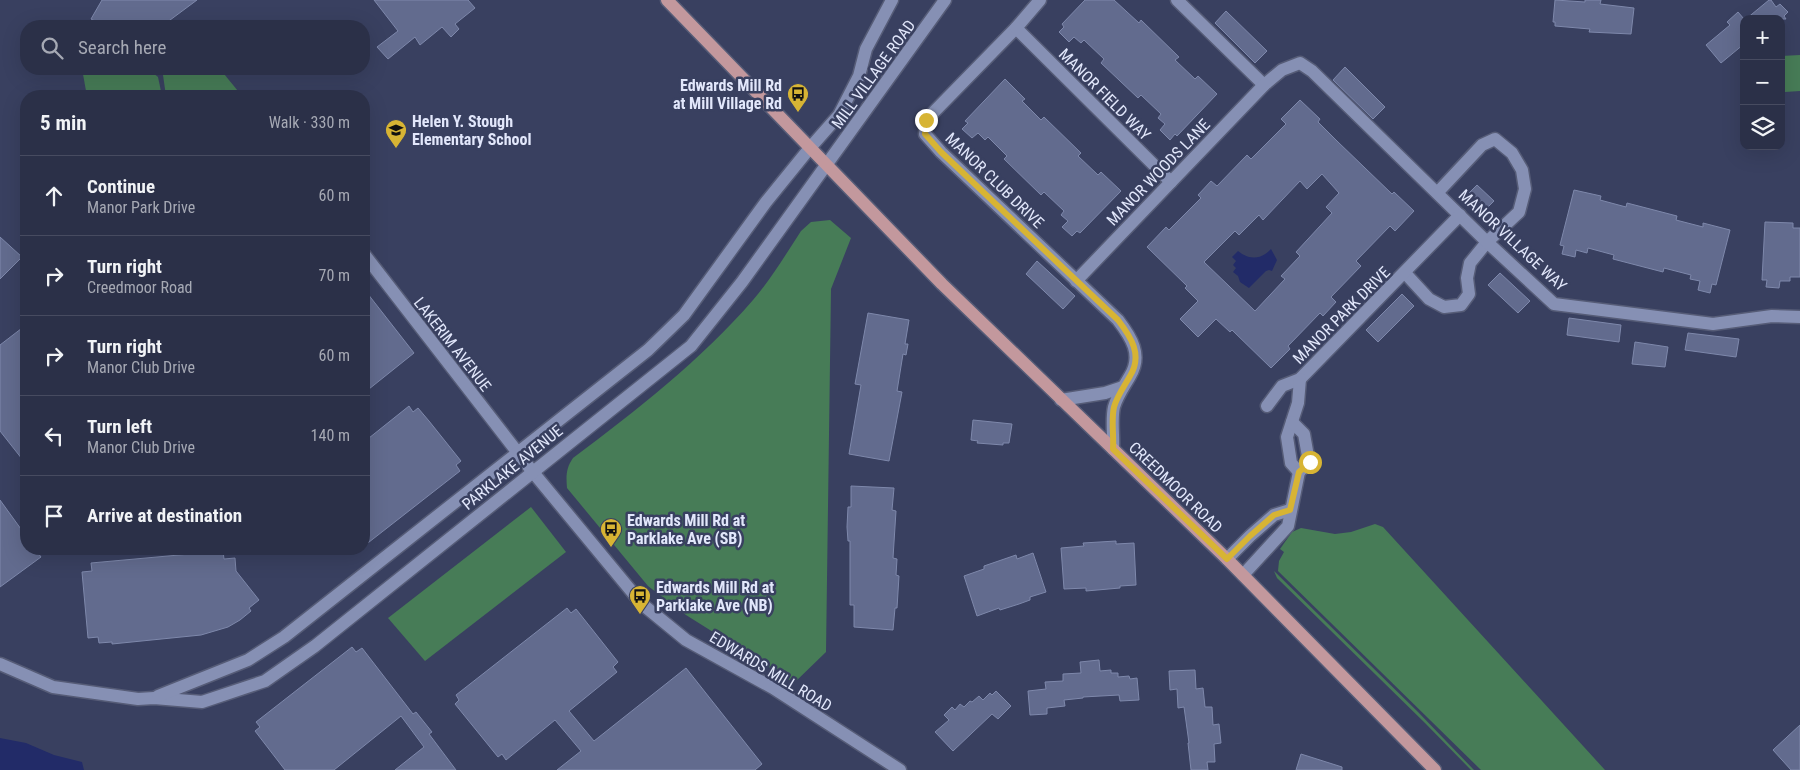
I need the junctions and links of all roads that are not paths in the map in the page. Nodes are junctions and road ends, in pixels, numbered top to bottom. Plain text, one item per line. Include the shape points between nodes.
1 (667, 0) edge
2 (892, 0) edge
3 (946, 0) edge
4 (1040, 0) edge
5 (1178, 0) edge
6 (1016, 28) junction
7 (1264, 85) junction
8 (809, 148) junction
9 (827, 166) junction
10 (1171, 182) junction
11 (1438, 192) junction
12 (1460, 215) junction
13 (1488, 242) junction
14 (370, 262) edge
15 (1405, 273) junction
16 (1076, 281) junction
17 (1800, 317) edge
18 (1300, 379) junction
19 (1123, 387) junction
20 (1061, 400) junction
21 (1267, 406) dead end
22 (1292, 422) junction
23 (1113, 449) junction
24 (518, 453) junction
25 (532, 471) junction
26 (1299, 472) junction
27 (1290, 510) junction
28 (1227, 559) junction
29 (1243, 575) junction
30 (0, 664) edge
31 (154, 698) junction
32 (900, 770) edge
33 (1435, 770) edge

1 - 8 main road
2 - 8 street, MILL VILLAGE ROAD via 866,49 859,76 839,115
3 - 9 street, MILL VILLAGE ROAD
4 - 6 street, MANOR CLUB DRIVE
5 - 7 street
6 - 10 street, MANOR FIELD WAY
6 - 16 street, MANOR CLUB DRIVE via 926,120 925,134
7 - 10 street, MANOR WOODS LANE
7 - 11 street, MANOR VILLAGE WAY via 1282,70 1300,63
8 - 9 main road
8 - 24 street, PARKLAKE AVENUE via 684,314 648,350
9 - 20 main road, CREEDMOOR ROAD
9 - 25 street, PARKLAKE AVENUE via 691,346
10 - 16 street, MANOR WOODS LANE
11 - 12 street, MANOR VILLAGE WAY
11 - 13 street, MANOR PARK DRIVE via 1482,145 1495,139 1512,153 1522,170 1525,189 1519,212
12 - 13 street, MANOR VILLAGE WAY
12 - 15 street, MANOR PARK DRIVE
13 - 15 street, MANOR PARK DRIVE via 1470,263 1467,278 1469,294 1461,305 1444,308 1429,299
13 - 17 street, MANOR VILLAGE WAY via 1554,304 1713,324 1772,316
14 - 24 street, LAKERIM AVENUE
15 - 18 street, MANOR PARK DRIVE
16 - 19 street, MANOR CLUB DRIVE via 1118,320 1137,352 1132,373
18 - 21 street, MANOR PARK DRIVE via 1282,386
18 - 22 street, MANOR PARK DRIVE
19 - 20 street
19 - 23 street, MANOR CLUB DRIVE via 1114,407
20 - 23 main road, CREEDMOOR ROAD
22 - 26 street, MANOR PARK DRIVE via 1287,437 1291,463
22 - 26 street via 1304,434 1310,462
23 - 28 main road, CREEDMOOR ROAD
24 - 25 street, EDWARDS MILL ROAD
24 - 31 street, PARKLAKE AVENUE via 284,637 248,660
25 - 31 street, PARKLAKE AVENUE via 358,613 265,681 202,702
25 - 32 street, EDWARDS MILL ROAD via 642,604 686,640 774,688
26 - 27 street
27 - 28 street via 1274,515
27 - 29 street via 1288,526
28 - 29 main road, CREEDMOOR ROAD
29 - 33 main road, CREEDMOOR ROAD
30 - 31 street, PARKLAKE AVENUE via 53,687 138,699

